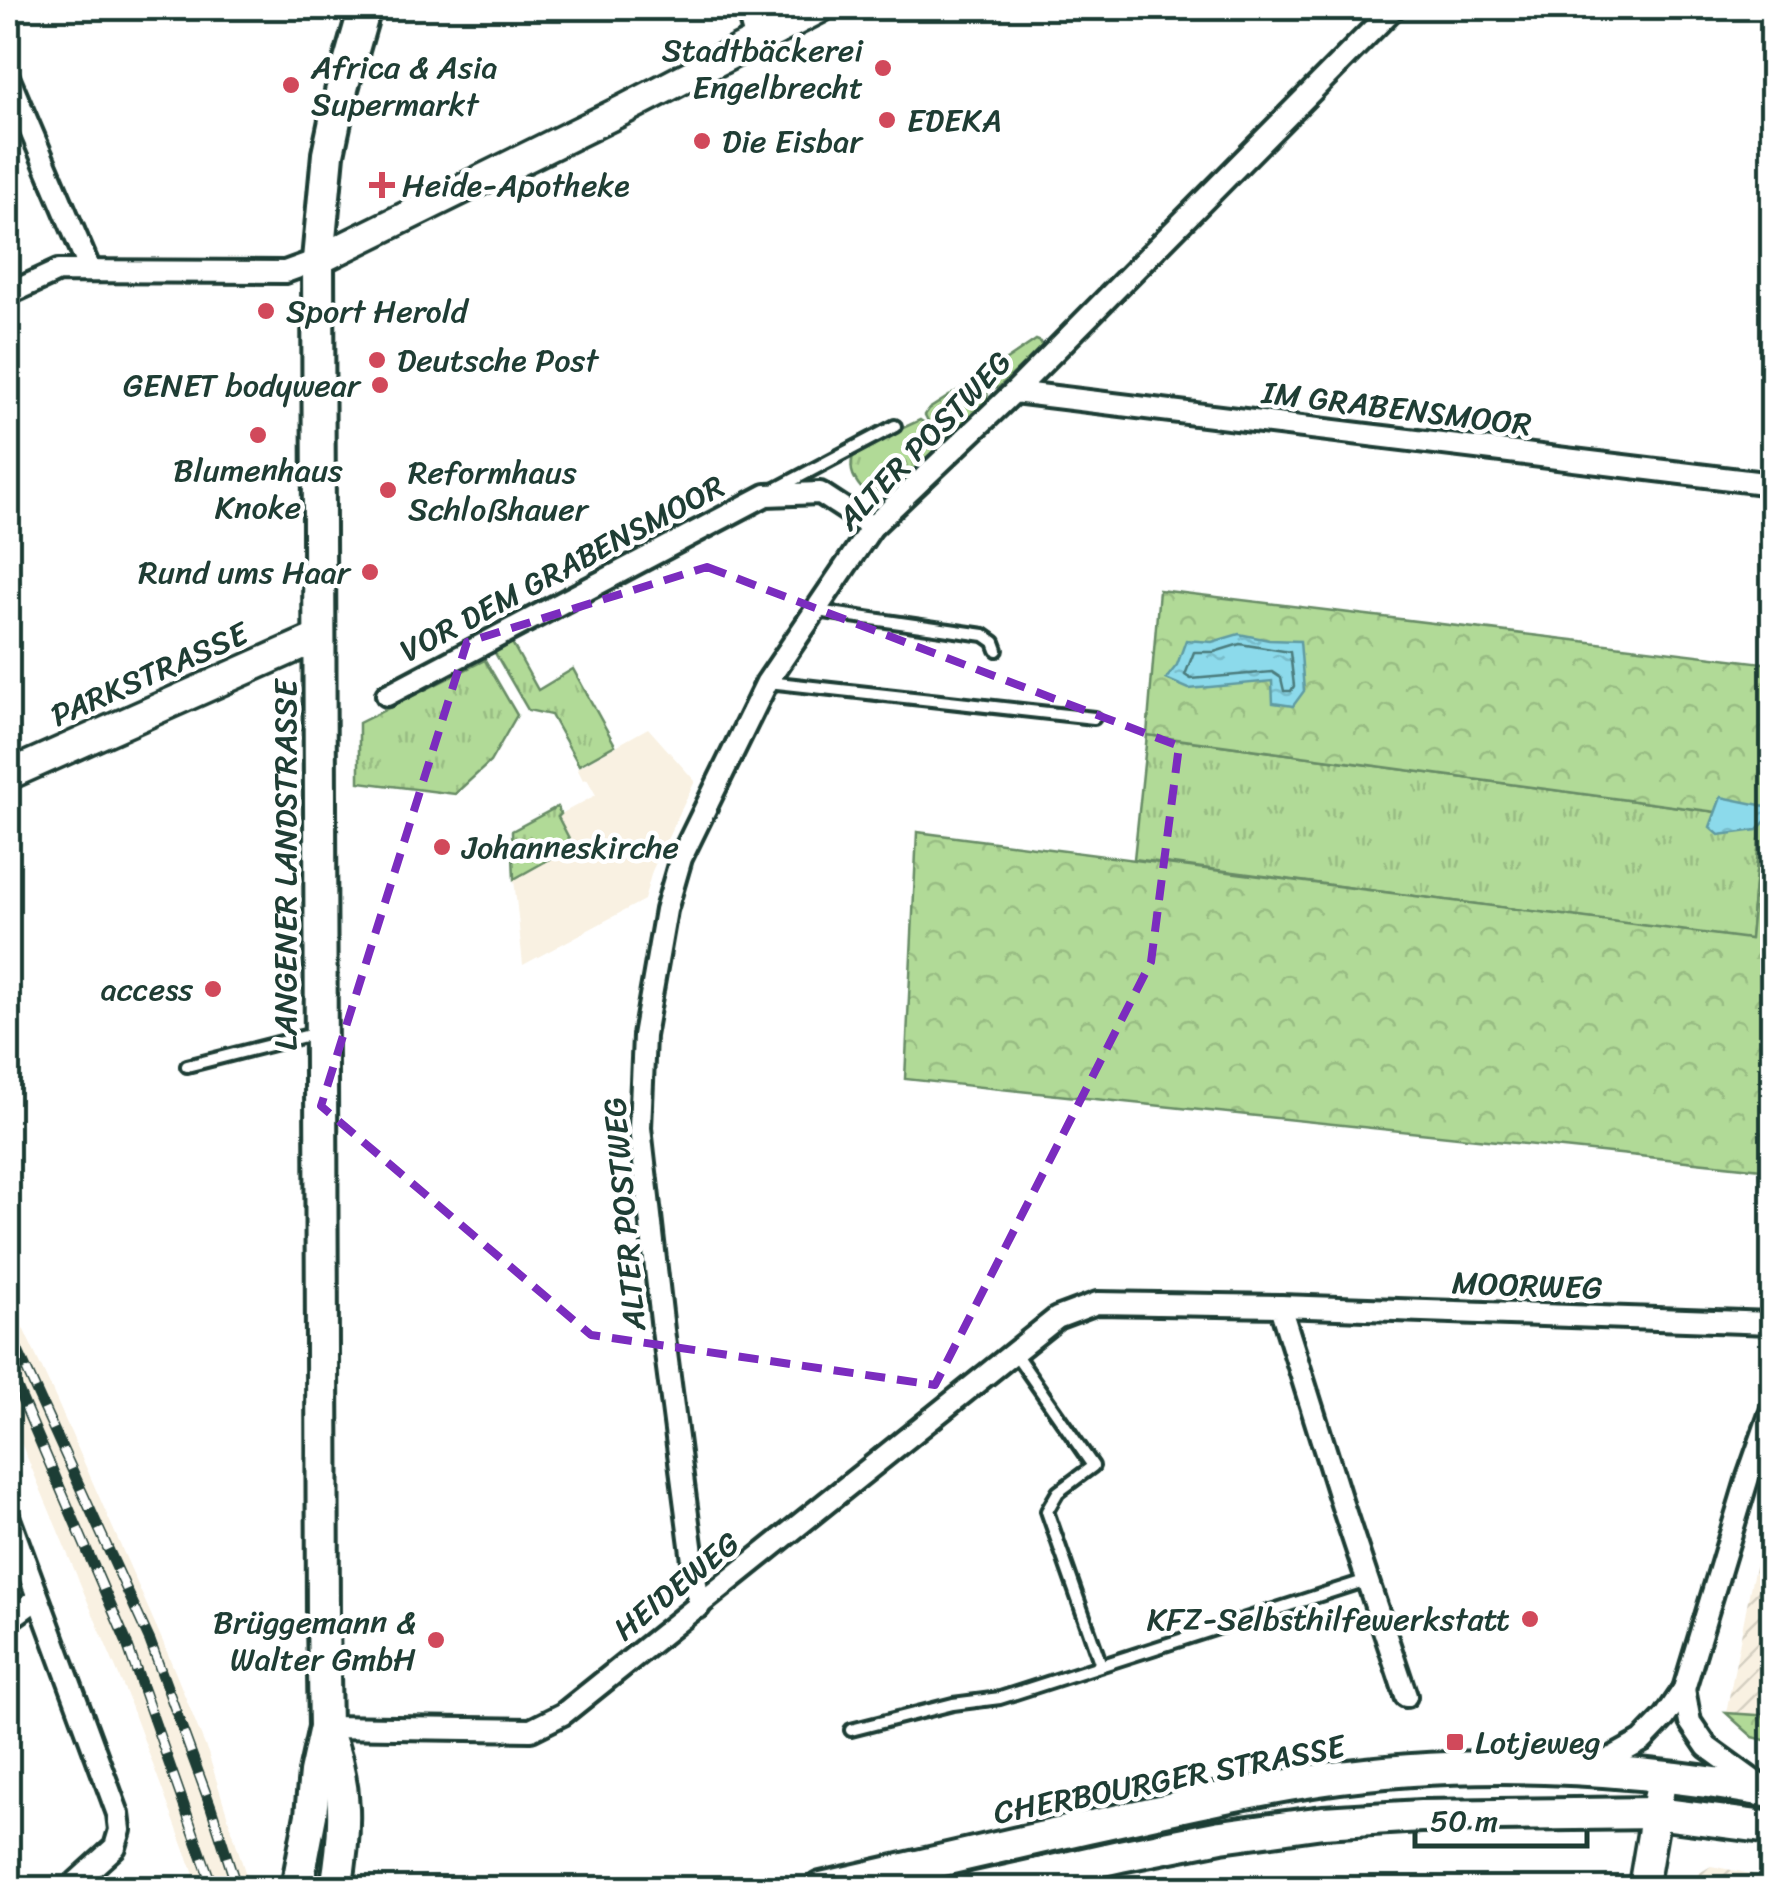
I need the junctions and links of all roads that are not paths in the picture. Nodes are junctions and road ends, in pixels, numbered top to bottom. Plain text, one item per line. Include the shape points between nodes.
1 (366, 8) edge
2 (747, 8) edge
3 (820, 8) edge
4 (1394, 8) edge
5 (756, 41) junction
6 (8, 77) edge
7 (318, 260) junction
8 (90, 270) junction
9 (8, 294) edge
10 (1014, 392) junction
11 (895, 426) dead end
12 (1772, 484) edge
13 (766, 494) junction
14 (872, 528) junction
15 (816, 611) junction
16 (319, 637) junction
17 (996, 650) dead end
18 (768, 682) junction
19 (386, 695) dead end
20 (1094, 718) dead end
21 (8, 775) edge
22 (320, 1032) junction
23 (187, 1066) dead end
24 (1280, 1306) junction
25 (1772, 1324) edge
26 (1014, 1352) junction
27 (1772, 1410) edge
28 (8, 1516) edge
29 (1368, 1579) junction
30 (37, 1599) junction
31 (699, 1607) junction
32 (8, 1620) edge
33 (1101, 1666) junction
34 (1684, 1689) junction
35 (1406, 1696) dead end
36 (325, 1728) junction
37 (850, 1730) dead end
38 (1590, 1770) junction
39 (1662, 1776) junction
40 (1770, 1792) edge
41 (1656, 1813) junction
42 (1772, 1828) edge
43 (342, 1856) junction
44 (70, 1888) edge
45 (297, 1888) edge
46 (336, 1888) edge
47 (356, 1888) edge
48 (822, 1888) edge
49 (977, 1888) edge
50 (1643, 1888) edge

1 - 7 main road, LANGENER LANDSTRASSE via 328,154
2 - 5 street
3 - 5 street
4 - 10 street, ALTER POSTWEG
5 - 7 street
6 - 8 street
7 - 8 street via 285,272
7 - 16 main road, LANGENER LANDSTRASSE
8 - 9 street via 58,271
10 - 12 street, IM GRABENSMOOR
10 - 14 street, ALTER POSTWEG
11 - 13 lane, VOR DEM GRABENSMOOR
13 - 14 street, VOR DEM GRABENSMOOR via 820,493
13 - 19 street, VOR DEM GRABENSMOOR
14 - 15 street, ALTER POSTWEG
15 - 17 lane via 984,635
15 - 18 street, ALTER POSTWEG
16 - 21 street, PARKSTRASSE
16 - 22 main road, LANGENER LANDSTRASSE
18 - 20 lane
18 - 31 street, ALTER POSTWEG via 681,858 644,1036 640,1128
22 - 23 lane
22 - 36 main road, LANGENER LANDSTRASSE
24 - 25 street, MOORWEG
24 - 26 street, HEIDEWEG via 1097,1303 1056,1318
24 - 29 street
26 - 31 street, HEIDEWEG
26 - 33 lane via 1092,1466 1058,1492 1048,1511
27 - 34 street
28 - 30 street
29 - 33 lane
29 - 35 street
30 - 32 street
30 - 44 street via 120,1830 115,1846
31 - 36 street, HEIDEWEG via 563,1714 531,1730
33 - 37 lane via 1000,1698
34 - 38 street via 1642,1741
34 - 40 street via 1690,1722 1707,1747
36 - 43 main road, LANGENER LANDSTRASSE via 342,1782
36 - 45 main road, LANGENER LANDSTRASSE
38 - 39 main road, CHERBOURGER STRASSE
38 - 48 main road, CHERBOURGER STRASSE via 1425,1770 1321,1780
39 - 40 main road, CHERBOURGER STRASSE
39 - 41 street
41 - 42 main road, CHERBOURGER STRASSE
41 - 49 main road, CHERBOURGER STRASSE via 1323,1822
41 - 50 street
43 - 46 main road, LANGENER LANDSTRASSE
43 - 47 main road

